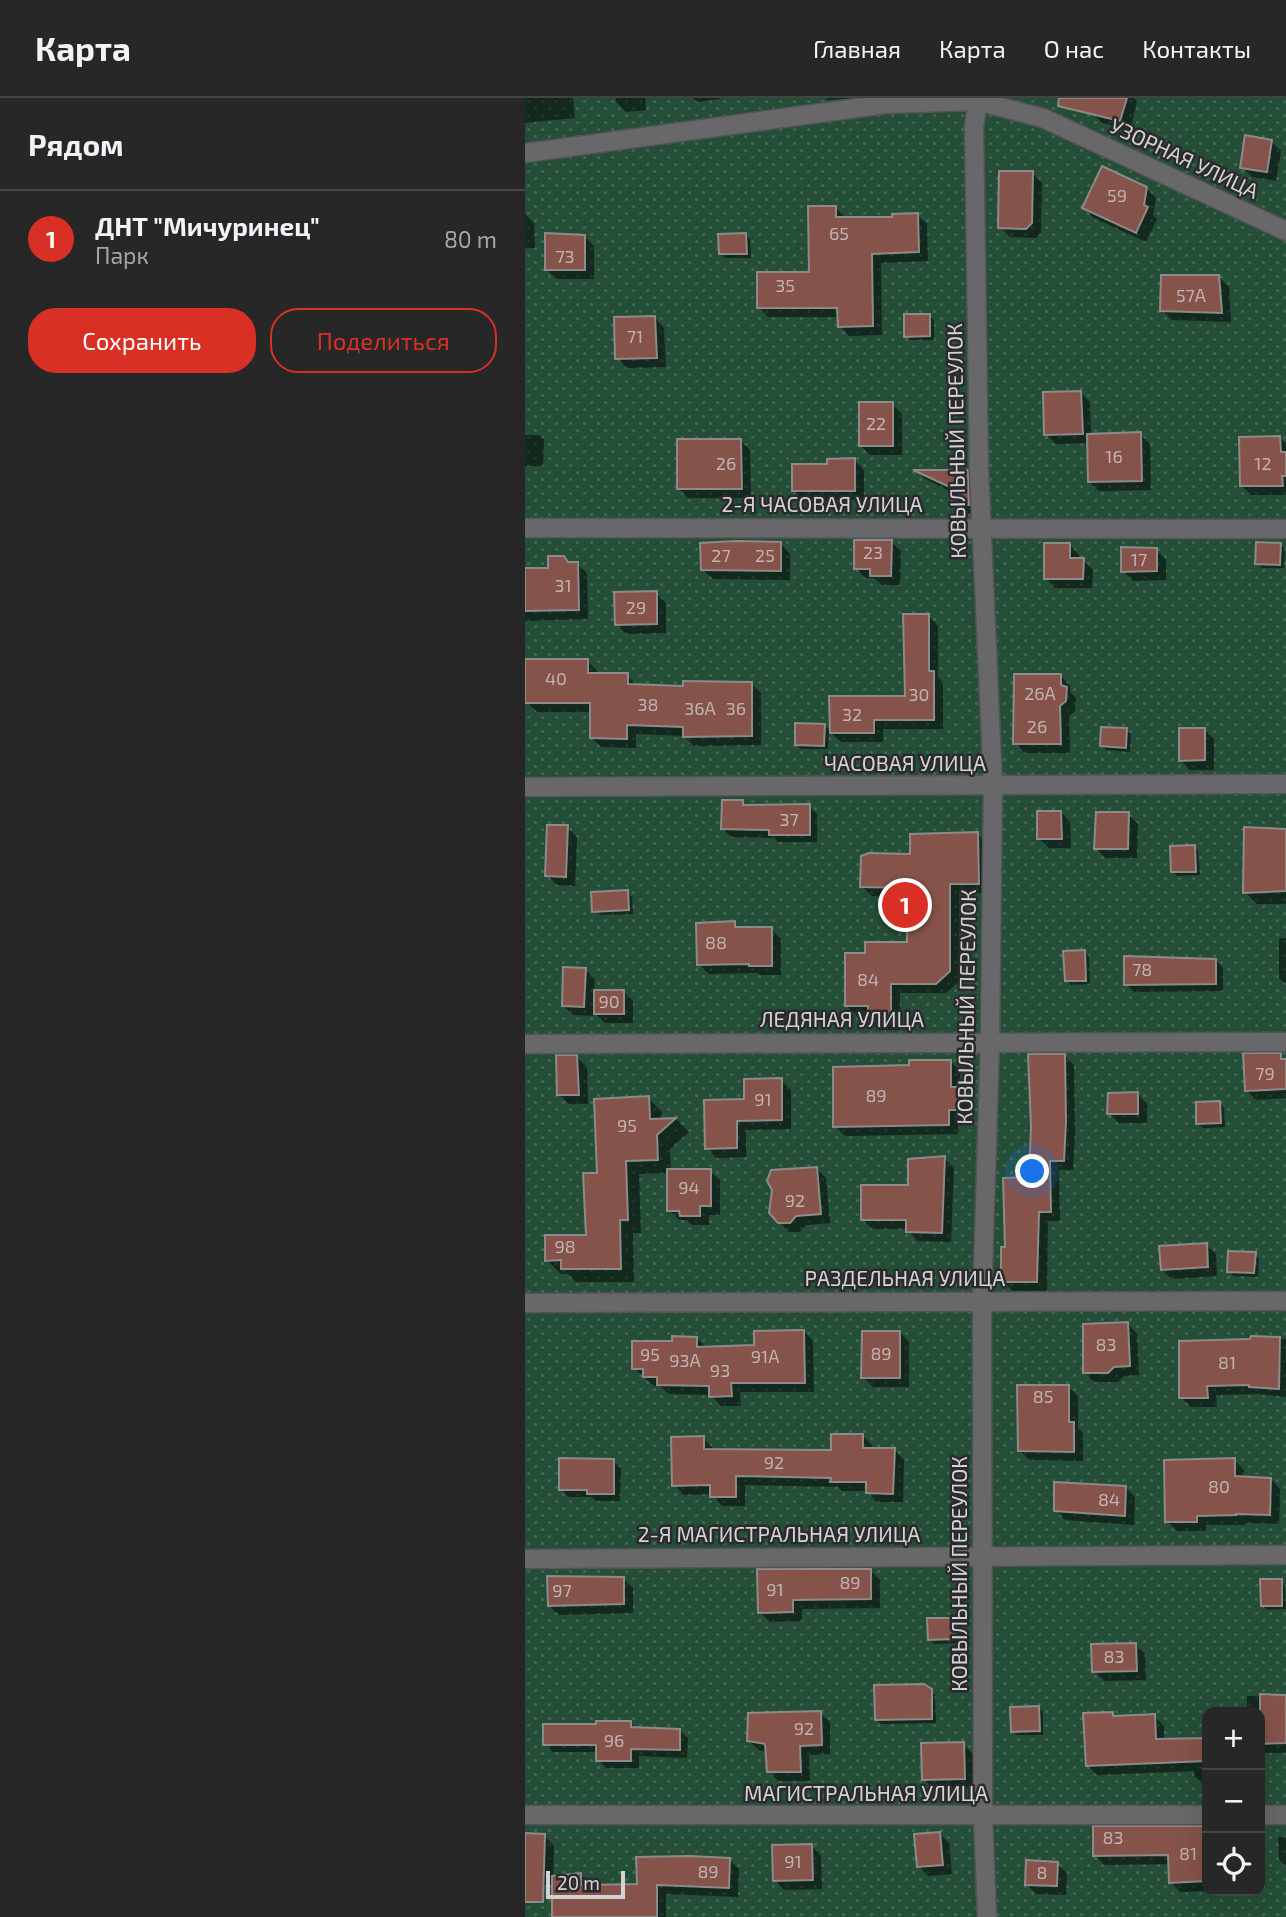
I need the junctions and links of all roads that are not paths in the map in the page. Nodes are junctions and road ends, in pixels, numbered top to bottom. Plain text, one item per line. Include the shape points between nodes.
1 (977, 100) edge
2 (525, 153) edge
3 (1286, 231) edge
4 (525, 528) edge
5 (981, 528) junction
6 (1286, 529) edge
7 (1286, 784) edge
8 (993, 786) junction
9 (525, 787) edge
10 (990, 1042) junction
11 (1286, 1042) edge
12 (525, 1044) edge
13 (982, 1301) junction
14 (1286, 1301) edge
15 (525, 1303) edge
16 (1286, 1555) edge
17 (983, 1557) junction
18 (525, 1559) edge
19 (525, 1815) edge
20 (1202, 1815) edge
21 (1265, 1815) edge
22 (1286, 1815) edge
23 (983, 1817) junction
24 (987, 1917) edge

1 - 2 street, УЗОРНАЯ УЛИЦА via 886,104
1 - 3 street, УЗОРНАЯ УЛИЦА via 1044,118
1 - 5 street, КОВЫЛЬНЫЙ ПЕРЕУЛОК
4 - 5 street, 2-Я ЧАСОВАЯ УЛИЦА
5 - 6 street, 2-Я ЧАСОВАЯ УЛИЦА
5 - 8 street, КОВЫЛЬНЫЙ ПЕРЕУЛОК
7 - 8 street, ЧАСОВАЯ УЛИЦА
8 - 9 street, ЧАСОВАЯ УЛИЦА
8 - 10 street, КОВЫЛЬНЫЙ ПЕРЕУЛОК
10 - 11 street, ЛЕДЯНАЯ УЛИЦА
10 - 12 street, ЛЕДЯНАЯ УЛИЦА
10 - 13 street, КОВЫЛЬНЫЙ ПЕРЕУЛОК
13 - 14 street, РАЗДЕЛЬНАЯ УЛИЦА
13 - 15 street, РАЗДЕЛЬНАЯ УЛИЦА
13 - 17 street, КОВЫЛЬНЫЙ ПЕРЕУЛОК
16 - 17 street, 2-Я МАГИСТРАЛЬНАЯ УЛИЦА
17 - 18 street, 2-Я МАГИСТРАЛЬНАЯ УЛИЦА
17 - 23 street, КОВЫЛЬНЫЙ ПЕРЕУЛОК
19 - 23 street, МАГИСТРАЛЬНАЯ УЛИЦА
20 - 23 street, МАГИСТРАЛЬНАЯ УЛИЦА
21 - 22 street
23 - 24 street, КОВЫЛЬНЫЙ ПЕРЕУЛОК

